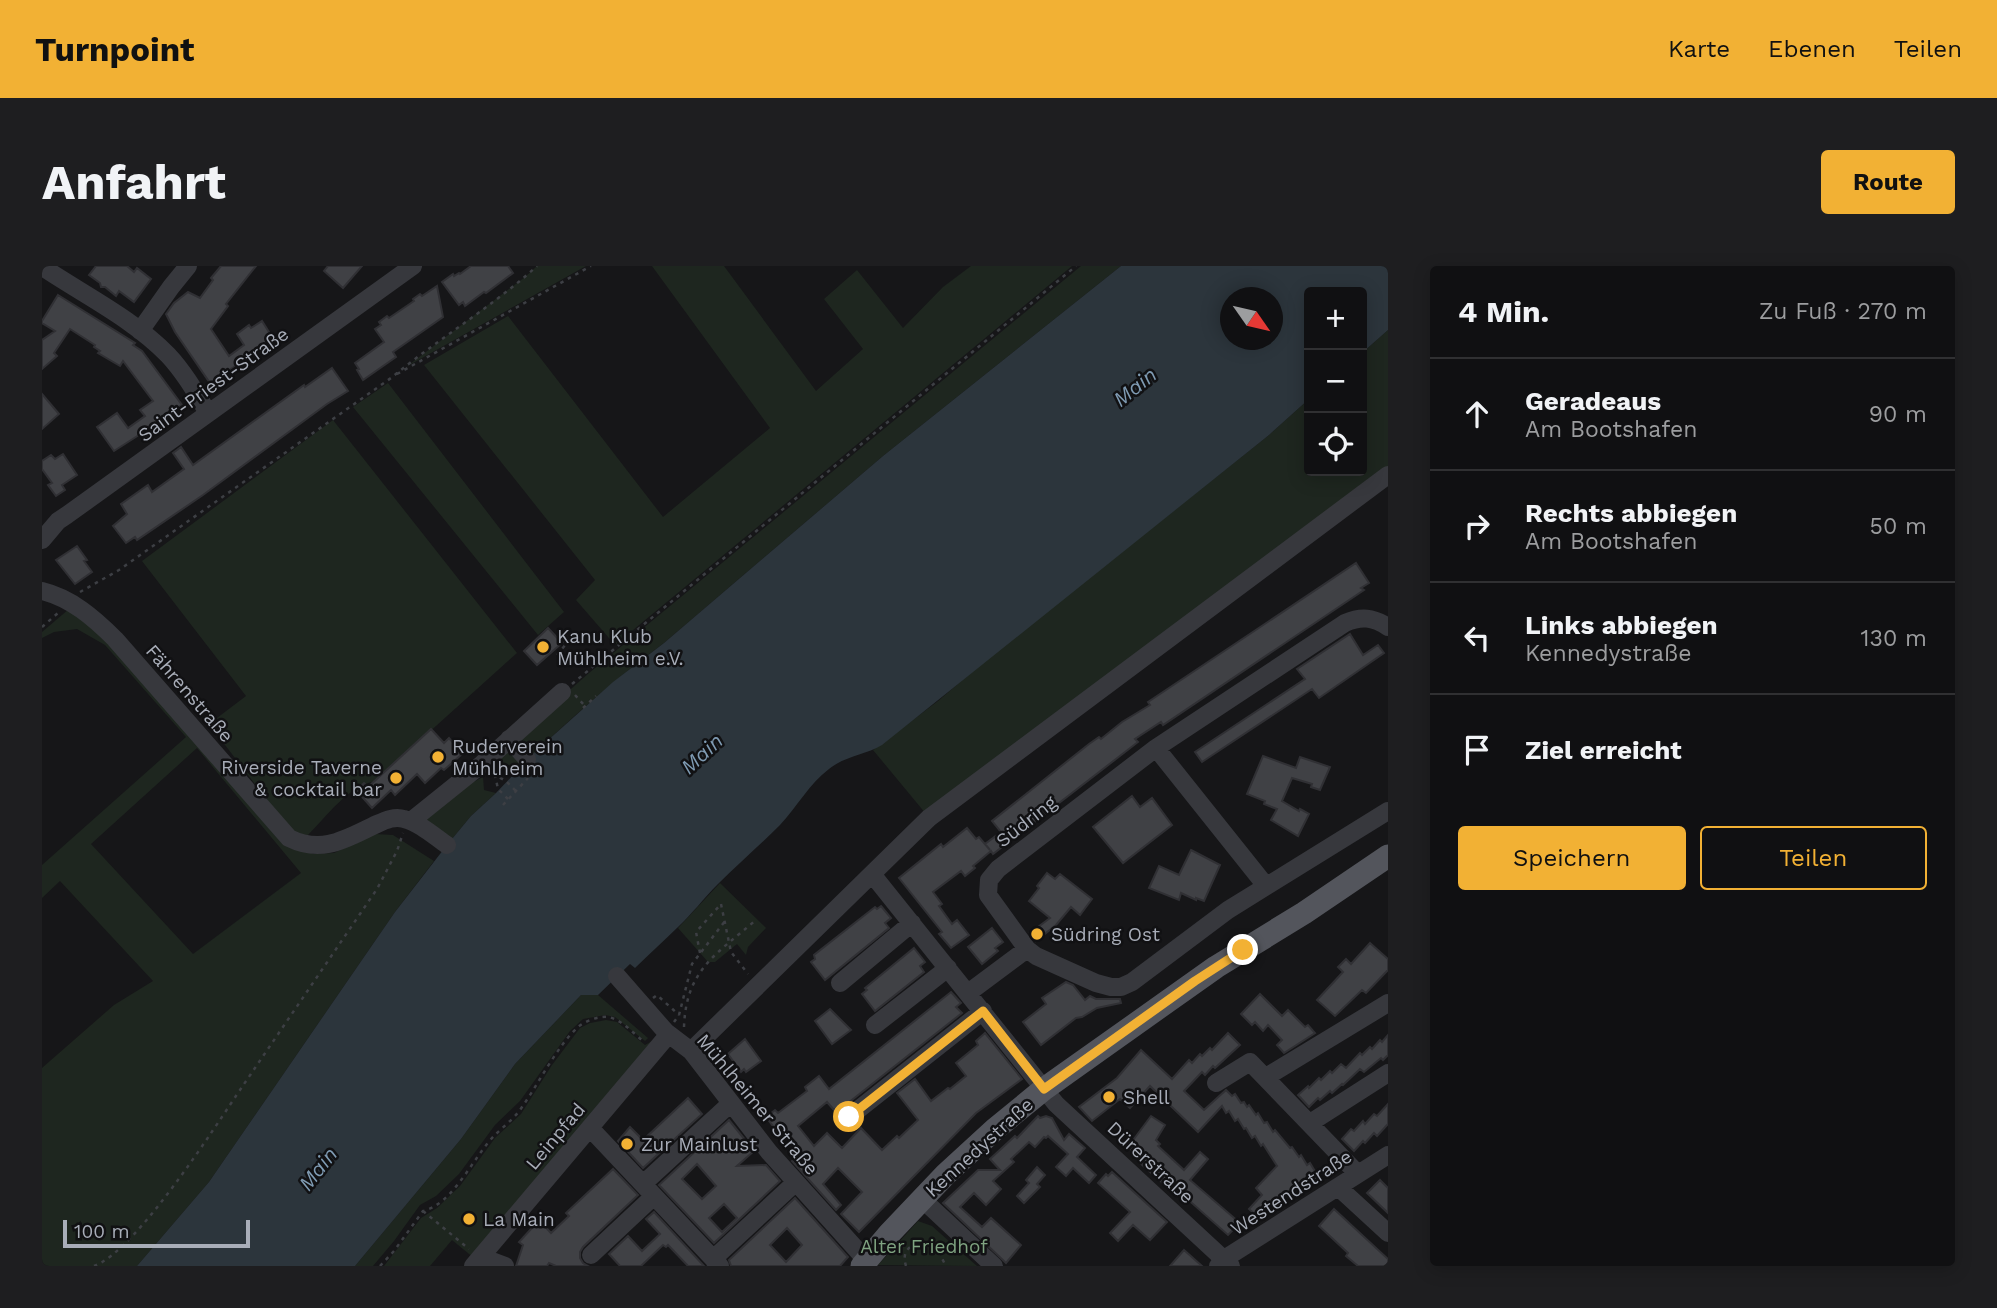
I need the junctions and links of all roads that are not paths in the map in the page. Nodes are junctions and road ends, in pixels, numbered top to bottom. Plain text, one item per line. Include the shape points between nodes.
1 (188, 266) edge
2 (413, 266) edge
3 (47, 272) edge
4 (140, 331) junction
5 (208, 413) junction
6 (1388, 475) edge
7 (42, 540) edge
8 (42, 591) edge
9 (1388, 627) edge
10 (562, 692) road end
11 (509, 740) junction
12 (1156, 748) junction
13 (527, 759) dead end
14 (1388, 811) edge
15 (411, 821) junction
16 (447, 845) dead end
17 (1388, 856) edge
18 (872, 874) junction
19 (1266, 886) junction
20 (912, 923) junction
21 (1027, 948) junction
22 (948, 968) junction
23 (617, 976) dead end
24 (840, 983) dead end
25 (968, 992) junction
26 (1388, 1003) edge
27 (983, 1011) junction
28 (875, 1025) dead end
29 (678, 1040) junction
30 (1388, 1073) edge
31 (1266, 1077) junction
32 (1216, 1083) dead end
33 (1044, 1089) junction
34 (731, 1103) junction
35 (849, 1117) dead end
36 (1310, 1123) junction
37 (590, 1128) junction
38 (1388, 1155) edge
39 (1359, 1174) junction
40 (796, 1182) junction
41 (1338, 1186) junction
42 (649, 1190) junction
43 (922, 1199) junction
44 (1388, 1233) edge
45 (591, 1255) dead end
46 (477, 1261) edge
47 (717, 1262) edge
48 (864, 1263) edge
49 (1224, 1264) edge
50 (505, 1266) edge
51 (994, 1266) edge

1 - 4 street
2 - 5 street, Saint-Priest-Straße
3 - 4 street
4 - 5 street via 176,364
5 - 7 street, Saint-Priest-Straße via 58,521
6 - 18 street, Leinpfad via 939,810
8 - 15 street, Fährenstraße via 70,602 115,639 289,838 308,845 328,845 384,821
9 - 12 street, Südring via 1366,617 1345,623
10 - 11 street
11 - 13 street
11 - 15 street via 489,769
12 - 19 street
12 - 21 street, Südring via 989,880 988,895
14 - 19 street, Südring
15 - 16 street
17 - 33 main road, Kennedystraße via 1216,967
18 - 20 street, Dürerstraße
18 - 29 street, Leinpfad via 757,986
19 - 21 street, Südring via 1121,987 1096,983
20 - 22 street, Dürerstraße
20 - 24 street
21 - 25 street
22 - 25 street, Dürerstraße
22 - 28 street
23 - 29 street, Mühlheimer Straße
25 - 27 street, Dürerstraße
26 - 31 street
27 - 33 street, Dürerstraße
27 - 35 street
29 - 34 street, Mühlheimer Straße
29 - 37 street, Leinpfad
30 - 36 street
31 - 32 street via 1250,1062
31 - 36 street
33 - 43 main road, Kennedystraße
33 - 49 street, Dürerstraße
34 - 40 street, Mühlheimer Straße
34 - 42 street
36 - 39 street
37 - 42 street
37 - 46 street, Leinpfad
38 - 39 street, Westendstraße
39 - 41 street, Westendstraße
40 - 47 street
40 - 48 street, Mühlheimer Straße
41 - 44 street
41 - 49 street, Westendstraße
42 - 45 street
42 - 47 street
43 - 48 main road, Kennedystraße
43 - 51 street
46 - 50 street

